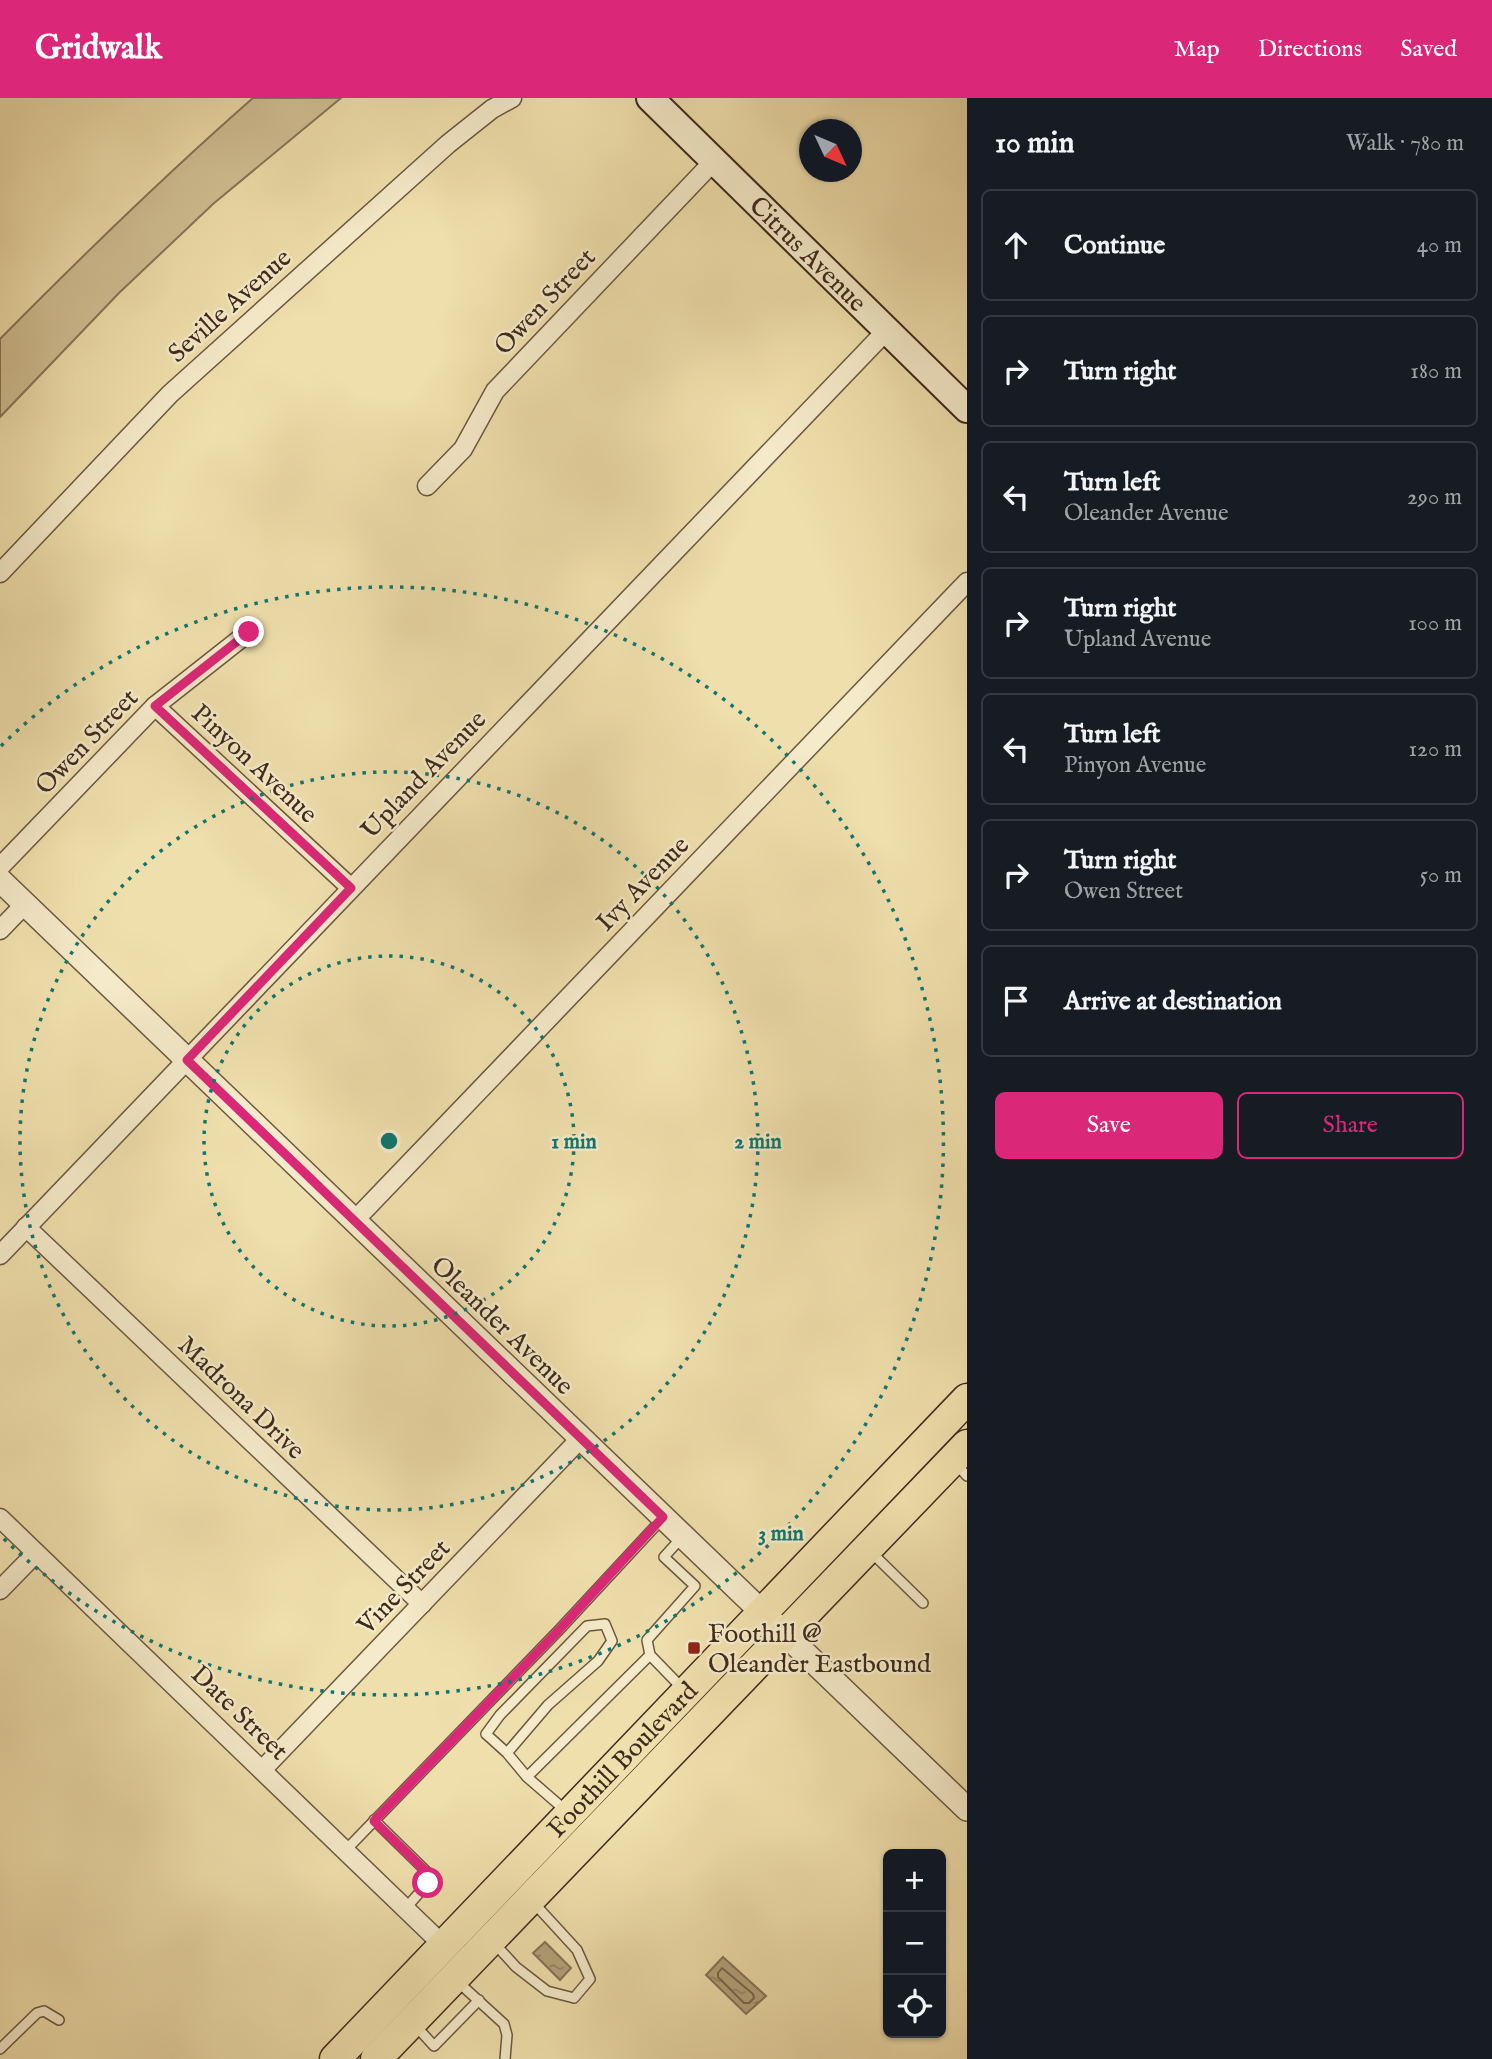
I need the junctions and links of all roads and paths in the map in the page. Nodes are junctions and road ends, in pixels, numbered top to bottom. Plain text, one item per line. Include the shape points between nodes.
1 (512, 98) edge
2 (650, 98) edge
3 (713, 162) junction
4 (886, 331) junction
5 (967, 409) edge
6 (427, 486) dead end
7 (0, 573) edge
8 (967, 582) edge
9 (249, 632) dead end
10 (155, 706) junction
11 (0, 867) edge
12 (0, 880) edge
13 (351, 888) junction
14 (25, 904) junction
15 (0, 930) edge
16 (187, 1060) junction
17 (354, 1221) junction
18 (26, 1227) junction
19 (0, 1255) edge
20 (967, 1399) edge
21 (581, 1438) junction
22 (964, 1455) edge
23 (663, 1517) junction
24 (0, 1518) edge
25 (683, 1536) junction
26 (867, 1548) junction
27 (36, 1553) junction
28 (0, 1590) edge
29 (923, 1603) dead end
30 (422, 1604) junction
31 (763, 1613) junction
32 (785, 1634) junction
33 (650, 1655) junction
34 (687, 1693) junction
35 (507, 1753) junction
36 (262, 1770) junction
37 (527, 1777) junction
38 (967, 1810) edge
39 (569, 1814) junction
40 (374, 1821) junction
41 (344, 1852) junction
42 (530, 1898) junction
43 (405, 1909) junction
44 (491, 1939) junction
45 (443, 1945) junction
46 (453, 1978) junction
47 (479, 2000) junction
48 (59, 2020) dead end
49 (412, 2021) junction
50 (0, 2049) edge
51 (335, 2059) edge
52 (376, 2059) edge
53 (505, 2059) edge

1 - 7 street, Seville Avenue via 448,144 190,375
2 - 3 main road, Citrus Avenue
3 - 4 main road, Citrus Avenue
3 - 6 street, Owen Street via 495,391 463,449
4 - 5 main road, Citrus Avenue
4 - 13 street, Upland Avenue
8 - 17 street, Ivy Avenue
9 - 10 street, Owen Street
10 - 11 street, Owen Street
10 - 13 street, Pinyon Avenue
12 - 14 street, Oleander Avenue
13 - 16 street, Upland Avenue
14 - 15 street
14 - 16 street, Oleander Avenue
16 - 17 street, Oleander Avenue
16 - 18 street, Upland Avenue
17 - 21 street, Oleander Avenue
18 - 19 street, Upland Avenue
18 - 30 street, Madrona Drive
20 - 31 main road, Foothill Boulevard
21 - 23 street, Oleander Avenue
21 - 30 street, Vine Street
22 - 26 main road, Foothill Boulevard
23 - 25 street, Oleander Avenue
23 - 40 lane
24 - 27 street, Date Street
25 - 31 street, Oleander Avenue
25 - 33 lane via 664,1557 695,1586 647,1640
26 - 29 lane
26 - 32 main road, Foothill Boulevard
27 - 28 street
27 - 36 street, Date Street
30 - 36 street, Vine Street
31 - 32 street, Oleander Avenue
31 - 34 main road, Foothill Boulevard
32 - 38 street, Oleander Avenue
32 - 42 main road, Foothill Boulevard
33 - 34 lane
33 - 37 lane
34 - 39 main road, Foothill Boulevard
35 - 35 lane via 548,1705 598,1661 612,1641 605,1624 587,1626 500,1714 486,1734
35 - 37 lane
36 - 41 street, Date Street
37 - 39 lane
39 - 45 main road, Foothill Boulevard
40 - 41 lane
40 - 43 lane via 429,1874 428,1883
41 - 43 street, Date Street
42 - 44 main road, Foothill Boulevard
42 - 44 lane via 578,1950 590,1979 574,1998 547,1991 516,1967
43 - 45 street, Date Street
44 - 46 main road, Foothill Boulevard
45 - 51 main road, Foothill Boulevard
46 - 47 lane
46 - 49 main road, Foothill Boulevard
47 - 49 lane via 434,2046
47 - 53 lane via 504,2024
48 - 50 lane via 44,2011 37,2013
49 - 52 main road, Foothill Boulevard

